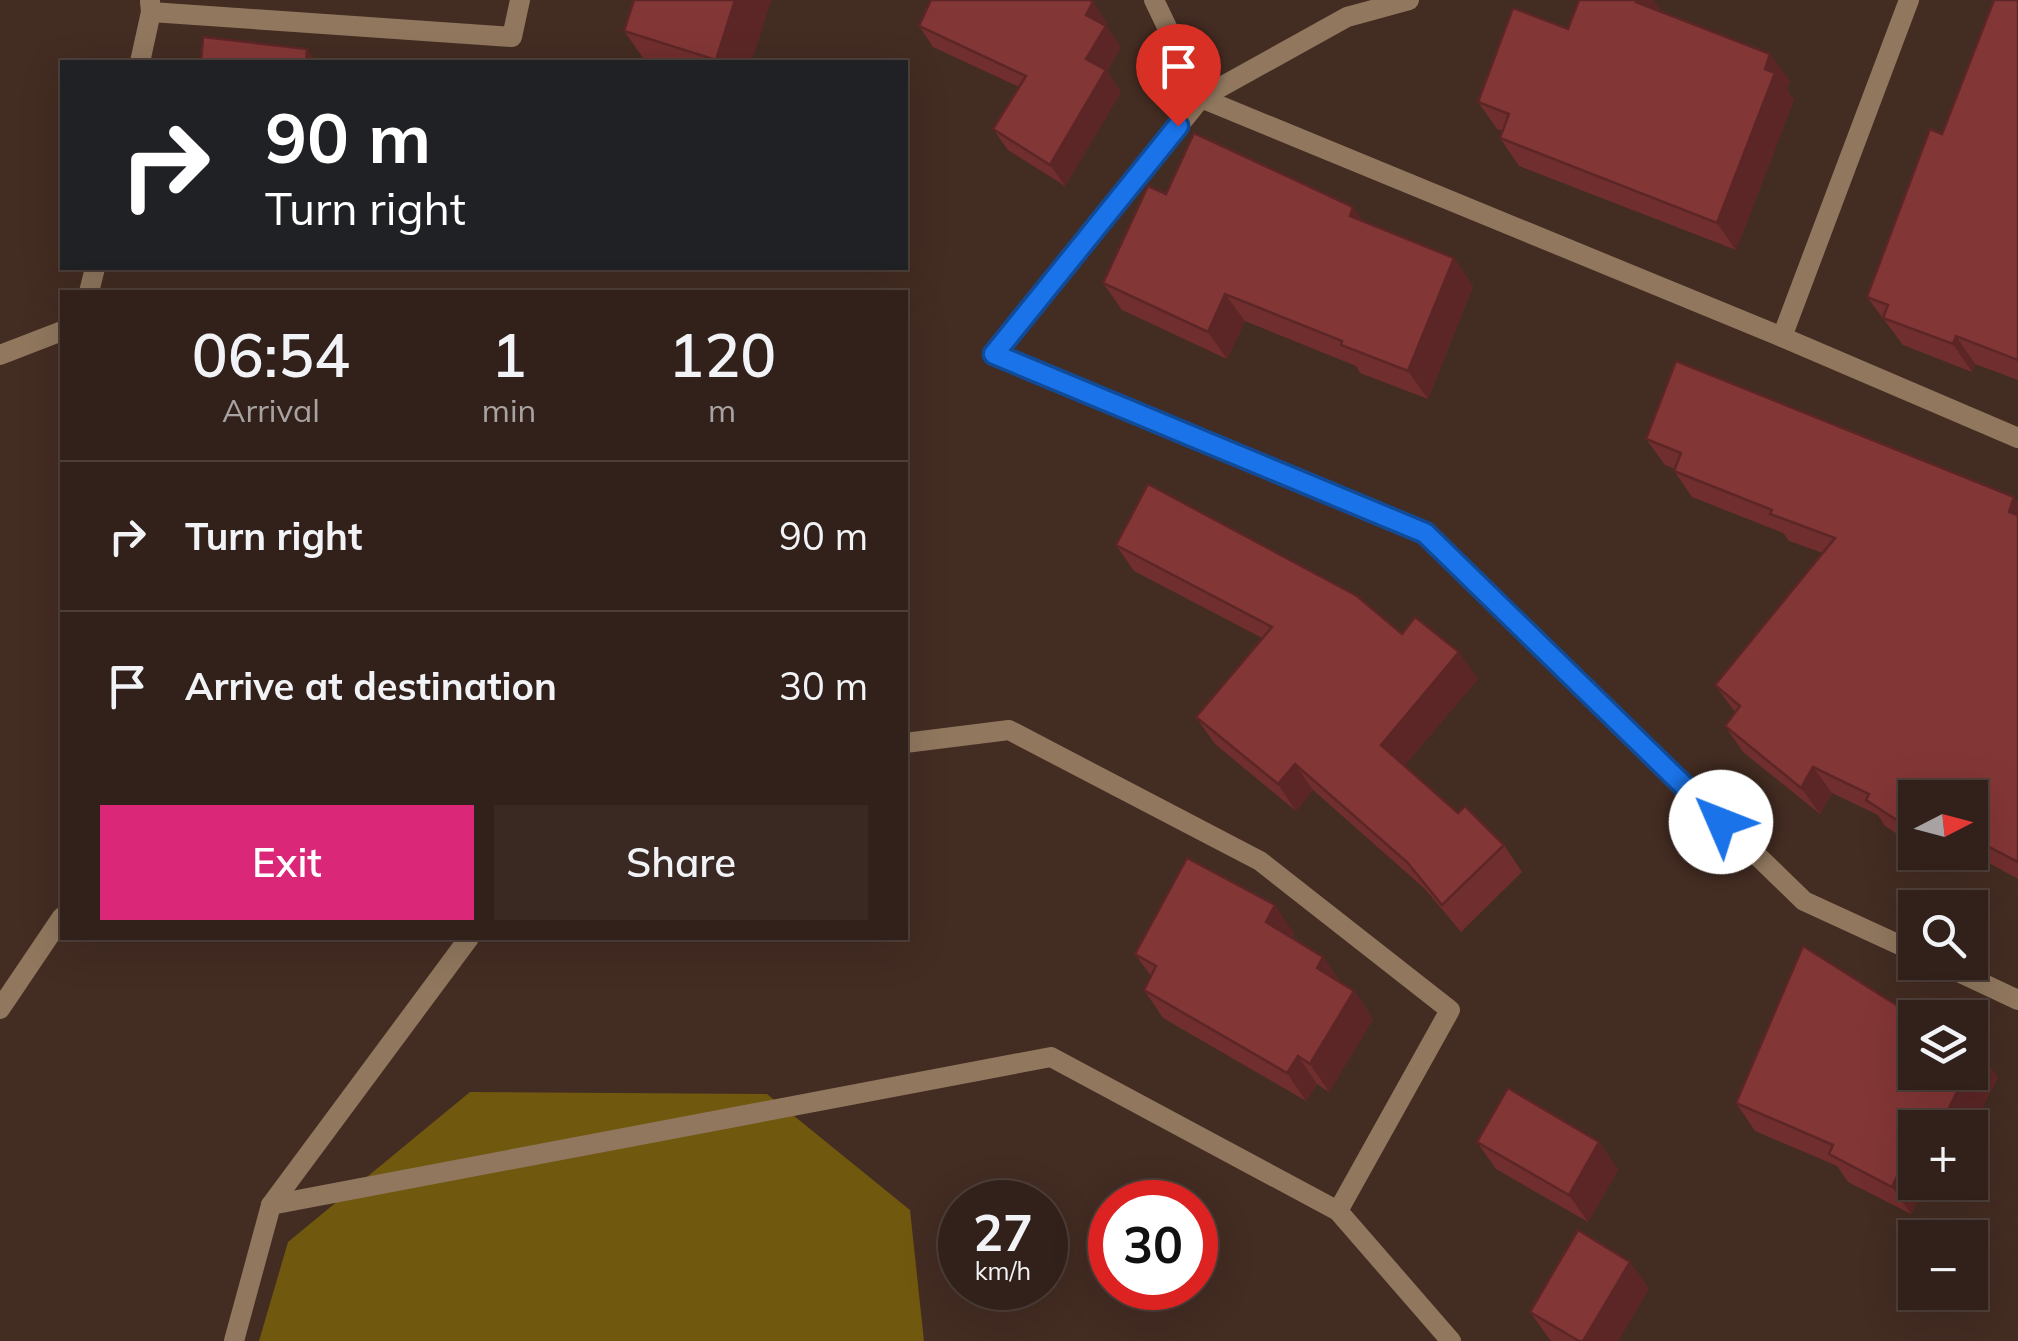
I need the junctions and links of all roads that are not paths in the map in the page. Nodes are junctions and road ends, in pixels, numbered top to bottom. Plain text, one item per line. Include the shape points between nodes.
1 (520, 0) edge
2 (1154, 0) edge
3 (1409, 0) edge
4 (1909, 0) edge
5 (150, 6) edge
6 (140, 60) edge
7 (1201, 98) junction
8 (60, 332) edge
9 (1782, 337) junction
10 (0, 355) edge
11 (2018, 438) edge
12 (908, 743) edge
13 (60, 920) edge
14 (468, 940) edge
15 (1898, 944) edge
16 (1975, 980) edge
17 (2018, 1000) edge
18 (0, 1009) edge
19 (272, 1205) junction
20 (1338, 1210) junction
21 (234, 1341) edge
22 (1451, 1341) edge

1 - 5 street via 512,37
2 - 7 street
3 - 7 street via 1348,16
4 - 9 street
5 - 6 street
7 - 9 street
7 - 15 street via 994,354 1425,533 1804,901
8 - 10 street
9 - 11 street
12 - 20 street via 1009,730 1260,861 1450,1010
13 - 18 street
14 - 19 street
16 - 17 street
19 - 20 street via 1051,1057
19 - 21 street
20 - 22 street

